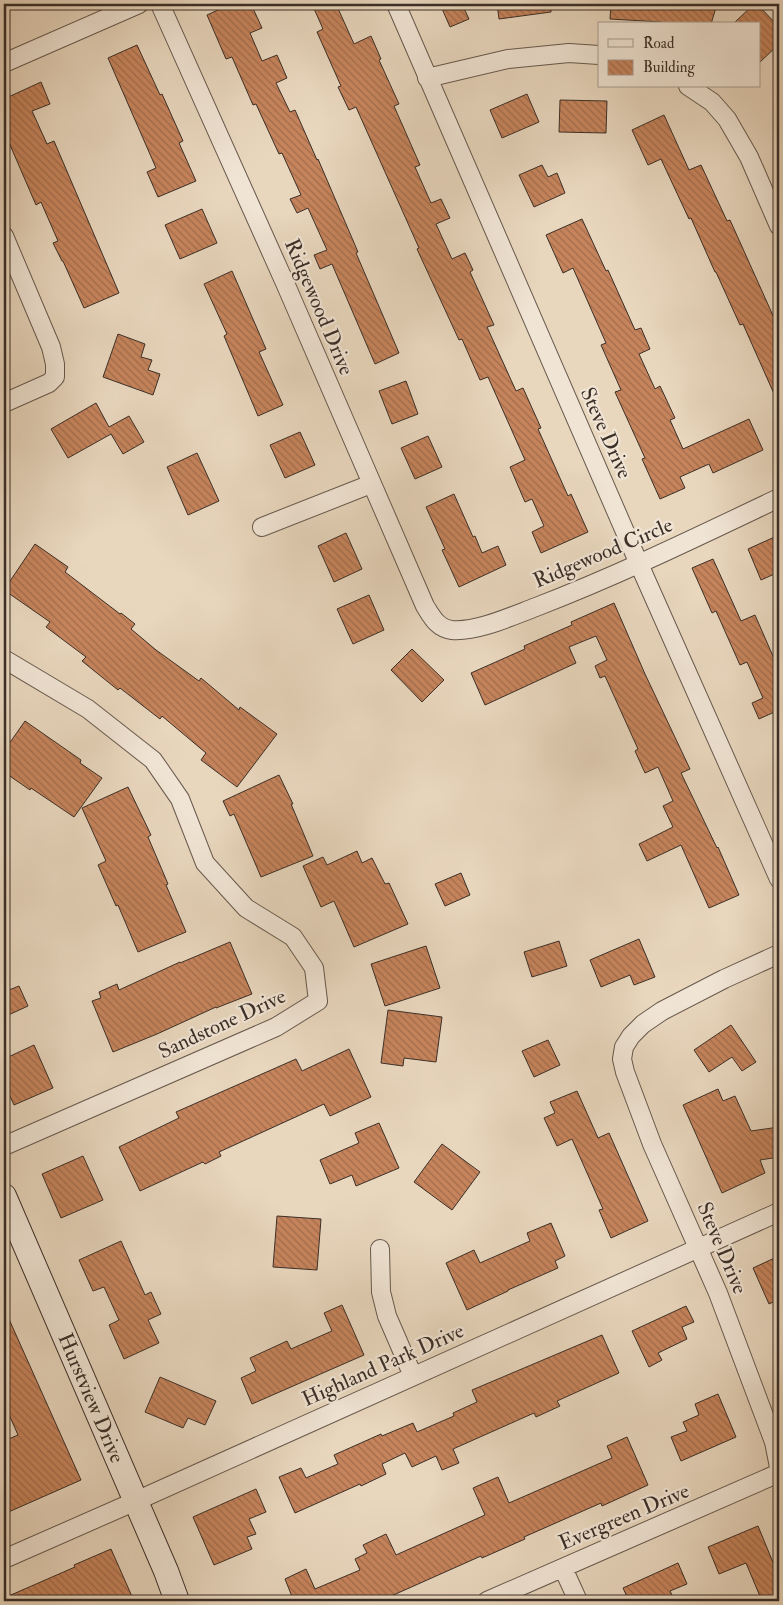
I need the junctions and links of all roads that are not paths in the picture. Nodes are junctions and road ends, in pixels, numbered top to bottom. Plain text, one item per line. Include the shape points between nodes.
1 (140, 4) edge
2 (160, 4) edge
3 (396, 4) edge
4 (598, 55) edge
5 (4, 63) edge
6 (427, 78) junction
7 (691, 88) edge
8 (779, 226) edge
9 (4, 236) edge
10 (4, 403) edge
11 (371, 484) junction
12 (779, 498) edge
13 (262, 527) dead end
14 (639, 564) junction
15 (440, 626) joint
16 (4, 660) edge
17 (779, 879) edge
18 (779, 954) edge
19 (4, 1146) edge
20 (4, 1196) edge
21 (779, 1212) edge
22 (698, 1248) junction
23 (380, 1249) dead end
24 (413, 1376) junction
25 (779, 1467) edge
26 (779, 1473) edge
27 (136, 1502) junction
28 (4, 1559) edge
29 (563, 1568) junction
30 (177, 1601) edge
31 (487, 1601) edge
32 (578, 1601) edge

1 - 5 street
2 - 11 street, Ridgewood Drive
3 - 6 street, Steve Drive
4 - 6 street via 569,53 508,59
6 - 14 street, Steve Drive
7 - 8 street via 712,102 727,119 749,157
9 - 10 street via 51,347 55,364 55,377 49,384
11 - 13 street
11 - 15 street, Ridgewood Drive via 425,606
12 - 14 street, Ridgewood Circle
14 - 15 street, Ridgewood Circle via 495,622 466,629 451,630
14 - 17 street, Steve Drive
16 - 19 street, Sandstone Drive via 88,710 153,760 180,799 205,863 246,908 293,937 304,952 314,968 318,1000 276,1027
18 - 22 street, Steve Drive via 662,1011 643,1024 624,1048 625,1072 652,1144
20 - 27 street, Hurstview Drive
21 - 22 street, Highland Park Drive
22 - 24 street, Highland Park Drive
22 - 25 street, Steve Drive via 774,1442
23 - 24 street via 381,1292 387,1316
24 - 27 street, Highland Park Drive
26 - 29 street, Evergreen Drive
27 - 28 street, Highland Park Drive
27 - 30 street, Hurstview Drive
29 - 31 street, Evergreen Drive
29 - 32 street

